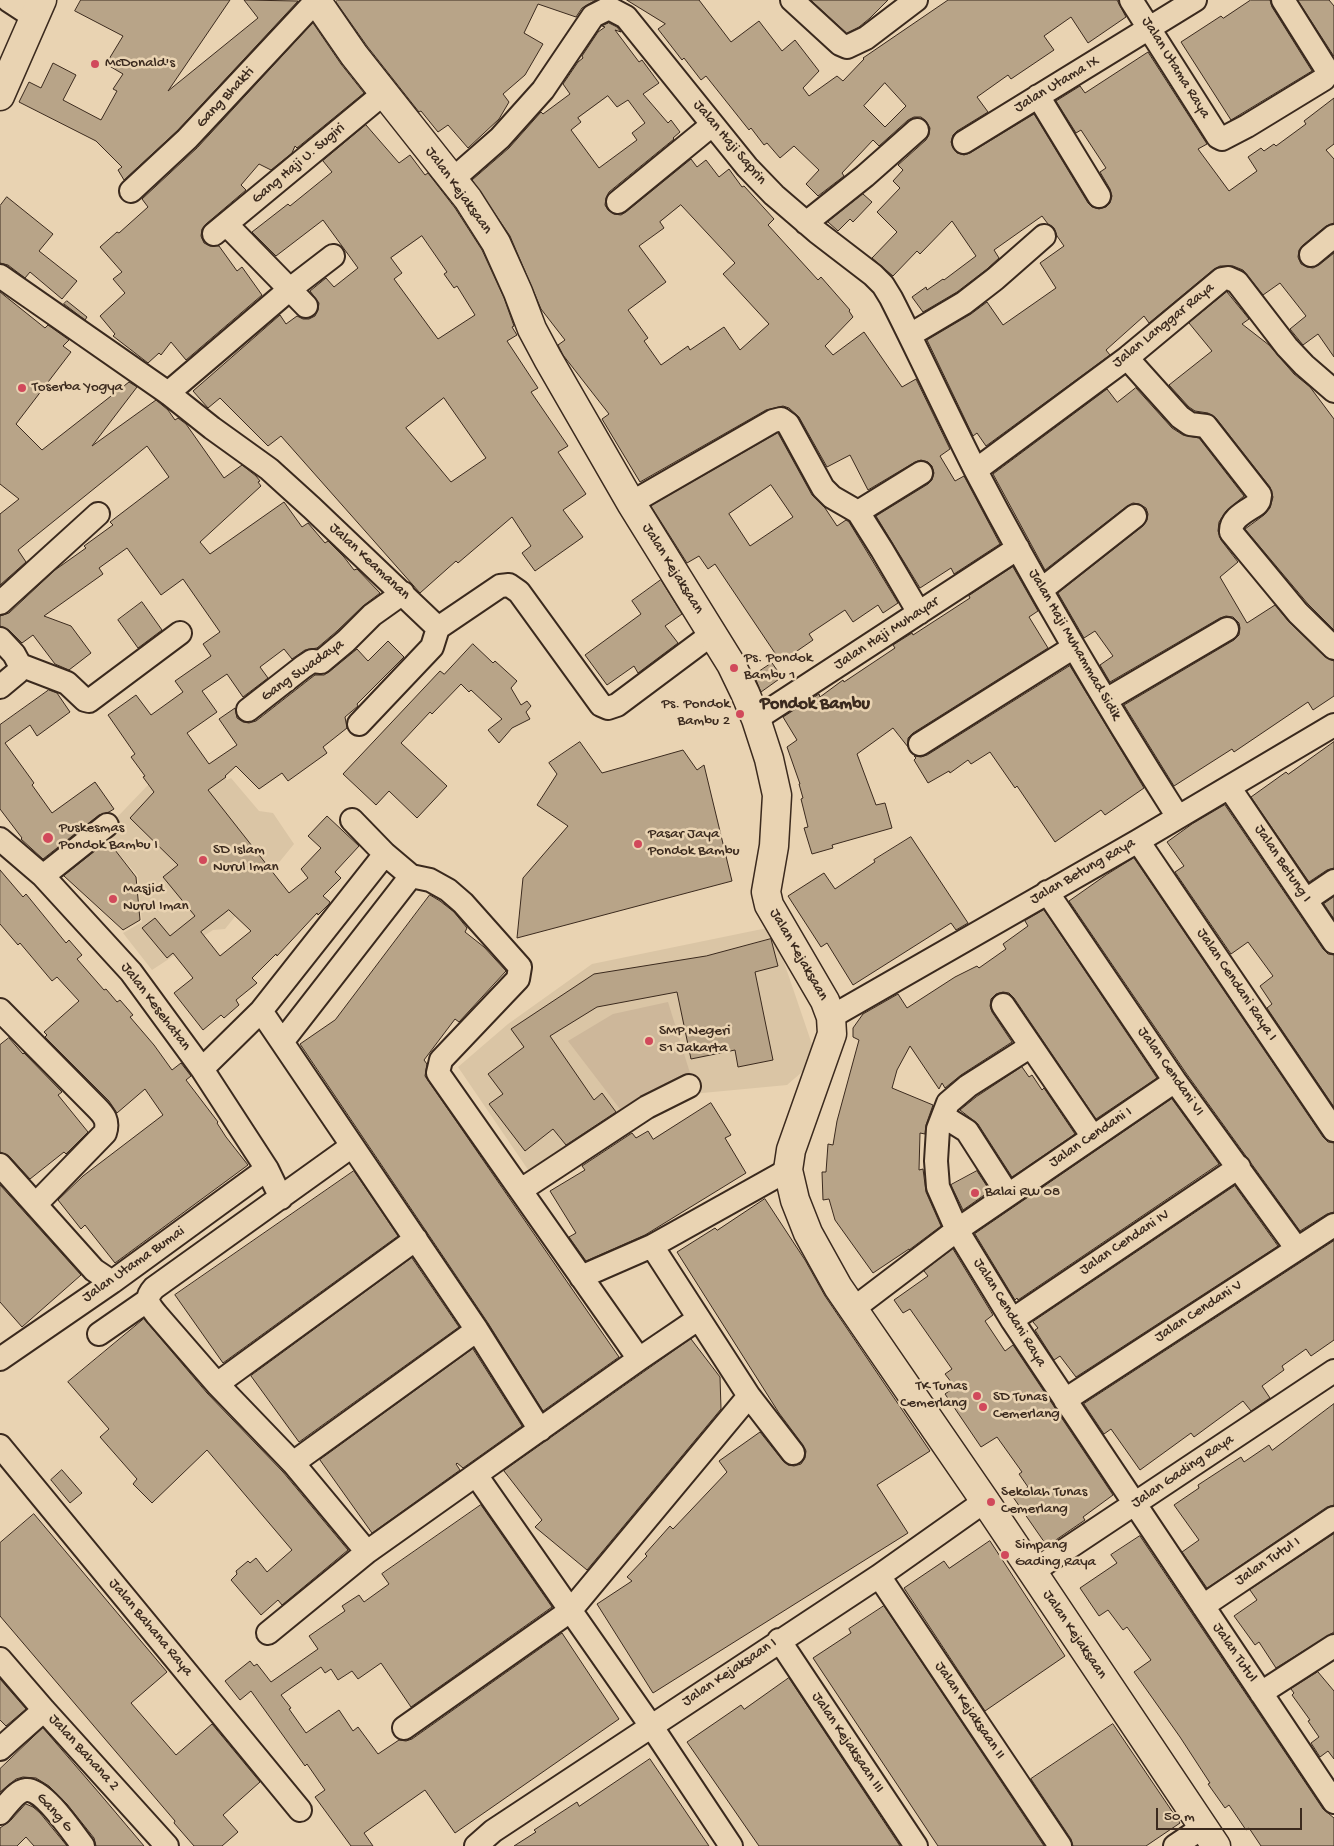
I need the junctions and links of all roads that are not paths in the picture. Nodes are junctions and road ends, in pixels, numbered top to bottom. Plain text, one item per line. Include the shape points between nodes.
1 (8, 0) edge
2 (316, 0) edge
3 (792, 0) edge
4 (916, 0) edge
5 (1132, 0) edge
6 (1195, 0) edge
7 (1283, 0) edge
8 (608, 4) edge
9 (38, 9) edge
10 (1150, 29) junction
11 (383, 94) junction
12 (0, 96) edge
13 (1038, 96) junction
14 (712, 125) junction
15 (917, 130) dead end
16 (964, 142) dead end
17 (452, 180) junction
18 (131, 191) dead end
19 (1099, 196) dead end
20 (618, 202) dead end
21 (806, 223) junction
22 (1044, 236) dead end
23 (1334, 236) edge
24 (1311, 255) dead end
25 (334, 256) dead end
26 (0, 276) edge
27 (290, 289) junction
28 (306, 306) dead end
29 (910, 335) junction
30 (1127, 358) junction
31 (1334, 391) edge
32 (168, 393) junction
33 (976, 470) junction
34 (921, 473) dead end
35 (631, 503) junction
36 (858, 512) junction
37 (98, 514) dead end
38 (1135, 516) dead end
39 (1018, 548) junction
40 (1041, 590) junction
41 (403, 593) junction
42 (0, 603) edge
43 (919, 613) junction
44 (438, 628) junction
45 (1226, 628) dead end
46 (180, 633) dead end
47 (712, 634) junction
48 (0, 639) edge
49 (1074, 647) junction
50 (1334, 648) edge
51 (20, 665) junction
52 (0, 687) edge
53 (1106, 700) junction
54 (248, 710) dead end
55 (756, 718) junction
56 (359, 724) dead end
57 (1334, 725) edge
58 (920, 744) dead end
59 (1230, 787) junction
60 (1178, 817) junction
61 (352, 820) dead end
62 (107, 825) dead end
63 (0, 839) edge
64 (1138, 841) junction
65 (385, 854) junction
66 (43, 876) junction
67 (411, 876) junction
68 (1334, 882) edge
69 (1047, 892) junction
70 (1306, 900) junction
71 (1334, 942) edge
72 (1003, 1005) dead end
73 (0, 1010) edge
74 (261, 1011) junction
75 (831, 1017) junction
76 (282, 1042) junction
77 (1031, 1046) junction
78 (202, 1069) junction
79 (1175, 1080) junction
80 (689, 1086) dead end
81 (943, 1116) junction
82 (1334, 1130) edge
83 (1093, 1137) junction
84 (352, 1146) junction
85 (0, 1164) edge
86 (1239, 1167) junction
87 (267, 1169) junction
88 (788, 1170) junction
89 (520, 1190) junction
90 (1008, 1195) junction
91 (281, 1198) junction
92 (36, 1204) junction
93 (1334, 1224) edge
94 (957, 1230) junction
95 (416, 1240) junction
96 (652, 1246) junction
97 (1297, 1249) junction
98 (581, 1277) junction
99 (112, 1282) junction
100 (148, 1300) junction
101 (853, 1309) junction
102 (698, 1319) junction
103 (1012, 1320) junction
104 (477, 1330) junction
105 (99, 1334) dead end
106 (0, 1359) edge
107 (639, 1359) junction
108 (1334, 1371) edge
109 (217, 1384) junction
110 (749, 1396) junction
111 (1065, 1400) junction
112 (540, 1430) junction
113 (2, 1452) edge
114 (793, 1453) dead end
115 (294, 1463) junction
116 (476, 1475) junction
117 (985, 1501) junction
118 (1135, 1504) junction
119 (1334, 1518) edge
120 (367, 1552) junction
121 (1032, 1572) junction
122 (879, 1576) junction
123 (1203, 1606) junction
124 (570, 1611) junction
125 (268, 1633) dead end
126 (779, 1640) junction
127 (1334, 1646) edge
128 (0, 1658) edge
129 (1261, 1693) junction
130 (44, 1710) junction
131 (651, 1726) junction
132 (404, 1728) dead end
133 (0, 1749) edge
134 (1334, 1802) edge
135 (300, 1810) dead end
136 (0, 1812) edge
137 (1209, 1837) edge
138 (83, 1846) edge
139 (167, 1846) edge
140 (476, 1846) edge
141 (731, 1846) edge
142 (916, 1846) edge
143 (1060, 1846) edge
144 (1176, 1846) edge

1 - 9 street
2 - 11 street, Jalan Kejaksaan
2 - 18 street, Gang Bhakti via 187,140
3 - 4 street via 847,47 866,38
5 - 10 street, Jalan Utama Raya
6 - 10 street, Jalan Utama IX
7 - 10 street, Jalan Utama Raya via 1327,74 1324,79 1225,139 1218,137
8 - 14 street, Jalan Haji Saprin via 626,17
8 - 17 street, Jalan Haji Saprin via 593,16 543,90 500,138
9 - 12 street
10 - 13 street, Jalan Utama IX
11 - 17 street, Jalan Kejaksaan
11 - 27 street, Gang Haji U. Sugiri via 220,229
13 - 16 street, Jalan Utama IX
13 - 19 street
14 - 20 street
14 - 21 street, Jalan Haji Saprin via 747,167
15 - 21 street
17 - 35 street, Jalan Kejaksaan via 496,244 532,329
21 - 29 street, Jalan Haji Saprin via 883,285
22 - 29 street via 964,303
23 - 24 street
25 - 27 street
26 - 32 street, Jalan Keamanan
27 - 28 street
27 - 32 street
29 - 33 street, Jalan Haji Saprin
30 - 31 street, Jalan Langgar Raya via 1216,283 1228,278 1236,282 1286,347
30 - 33 street, Jalan Langgar Raya
30 - 50 street via 1180,416 1190,424 1206,426 1260,495 1257,504 1234,521 1232,532 1298,613
32 - 41 street, Jalan Keamanan via 268,469
33 - 39 street, Jalan Haji Muhammad Sidik
34 - 36 street
35 - 36 street via 781,419 788,424 823,488
35 - 47 street, Jalan Kejaksaan
36 - 43 street
37 - 42 street
38 - 40 street
39 - 40 street, Jalan Haji Muhammad Sidik
39 - 43 street, Jalan Haji Muhayar
40 - 49 street, Jalan Haji Muhammad Sidik
41 - 44 street, Jalan Keamanan
41 - 54 street, Gang Swadaya via 372,615 320,662 312,661
43 - 55 street, Jalan Haji Muhayar
44 - 47 street via 500,586 509,585 519,592 601,705 608,708 617,705
44 - 56 street via 432,647
45 - 53 street
46 - 51 street via 88,701 67,683
47 - 55 street, Jalan Kejaksaan via 731,664
48 - 51 street
49 - 53 street, Jalan Haji Muhammad Sidik
49 - 58 street
51 - 52 street via 18,672
53 - 60 street, Jalan Haji Muhammad Sidik
55 - 75 street, Jalan Kejaksaan via 777,795 774,846 766,892 769,905
57 - 59 street, Jalan Betung Raya
59 - 60 street, Jalan Betung Raya
59 - 70 street, Jalan Betung I
60 - 64 street, Jalan Betung Raya
61 - 65 street
62 - 66 street
63 - 66 street, Jalan Kesehatan
64 - 69 street, Jalan Betung Raya
64 - 82 street, Jalan Cendani Raya I
65 - 67 street
65 - 74 street
66 - 78 street, Jalan Kesehatan via 131,972
67 - 76 street
67 - 89 street via 430,880 448,890 520,967 518,979 441,1060 438,1073
68 - 70 street
69 - 75 street, Jalan Betung Raya
69 - 79 street, Jalan Cendani VI
70 - 71 street, Jalan Betung I
72 - 77 street
73 - 92 street via 107,1122 105,1132
74 - 76 street
74 - 78 street
75 - 88 street, Jalan Kejaksaan via 832,1034 791,1150
76 - 84 street
77 - 81 street via 968,1086 948,1103
77 - 83 street
78 - 87 street, Jalan Kesehatan
79 - 83 street, Jalan Cendani I
79 - 86 street, Jalan Cendani VI
80 - 89 street via 646,1107
81 - 90 street via 967,1131
81 - 94 street, Jalan Cendani Raya via 938,1129 938,1187
83 - 90 street, Jalan Cendani I
84 - 91 street
84 - 95 street
85 - 92 street
86 - 97 street, Jalan Cendani VI
86 - 103 street, Jalan Cendani IV
87 - 91 street, Jalan Kesehatan
87 - 99 street, Jalan Utama Bumai
88 - 96 street
88 - 101 street, Jalan Kejaksaan via 808,1233
89 - 98 street
90 - 94 street, Jalan Cendani I
91 - 100 street via 154,1288
92 - 99 street via 94,1270
93 - 97 street, Jalan Cendani V
94 - 101 street
94 - 103 street, Jalan Cendani Raya
95 - 104 street
95 - 109 street
96 - 98 street
96 - 102 street
97 - 111 street, Jalan Cendani V
98 - 107 street
99 - 106 street, Jalan Utama Bumai
100 - 105 street
100 - 109 street
101 - 117 street, Jalan Kejaksaan
102 - 107 street
102 - 110 street
103 - 111 street, Jalan Cendani Raya
104 - 112 street
104 - 115 street
107 - 112 street
108 - 118 street, Jalan Gading Raya
109 - 115 street
110 - 114 street
110 - 124 street
111 - 118 street, Jalan Cendani Raya
112 - 116 street
113 - 135 street, Jalan Bahana Raya
115 - 120 street
116 - 120 street
116 - 124 street
117 - 121 street, Jalan Kejaksaan
117 - 122 street, Jalan Kejaksaan I
118 - 121 street, Jalan Gading Raya
118 - 123 street, Jalan Tutul
119 - 123 street, Jalan Tutul I
120 - 125 street
121 - 137 street, Jalan Kejaksaan
122 - 126 street, Jalan Kejaksaan I
122 - 143 street, Jalan Kejaksaan II
123 - 129 street, Jalan Tutul
124 - 131 street
124 - 132 street
126 - 131 street, Jalan Kejaksaan I
126 - 142 street, Jalan Kejaksaan III
127 - 129 street
128 - 130 street, Jalan Bahana 2
129 - 134 street, Jalan Tutul
130 - 133 street
130 - 139 street, Jalan Bahana 2
131 - 140 street, Jalan Kejaksaan I via 493,1831
131 - 141 street
136 - 138 street, Gang G via 20,1792 35,1791
137 - 144 street

